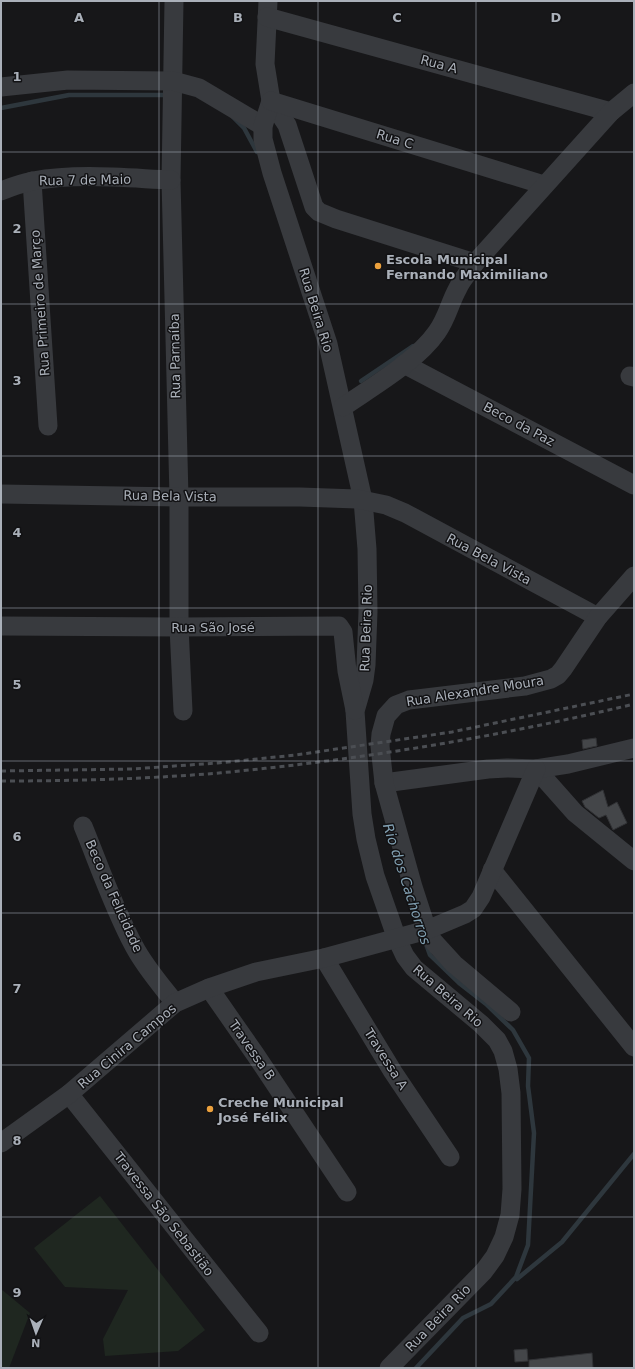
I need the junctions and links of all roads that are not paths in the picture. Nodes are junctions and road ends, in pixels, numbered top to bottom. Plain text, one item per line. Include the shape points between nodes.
1 (174, 1) edge
2 (268, 9) edge
3 (1, 87) edge
4 (173, 92) junction
5 (634, 93) edge
6 (271, 101) junction
7 (611, 112) junction
8 (263, 126) junction
9 (171, 180) junction
10 (32, 181) junction
11 (544, 185) junction
12 (1, 191) edge
13 (475, 263) junction
14 (404, 364) junction
15 (343, 408) junction
16 (48, 426) dead end
17 (634, 485) edge
18 (1, 494) edge
19 (179, 497) junction
20 (360, 500) junction
21 (634, 576) edge
22 (598, 617) junction
23 (1, 626) edge
24 (179, 627) junction
25 (355, 711) junction
26 (183, 712) dead end
27 (634, 748) edge
28 (536, 769) junction
29 (384, 783) junction
30 (83, 826) dead end
31 (634, 861) edge
32 (492, 870) junction
33 (425, 930) junction
34 (400, 938) junction
35 (324, 958) junction
36 (209, 988) junction
37 (175, 1003) junction
38 (512, 1012) dead end
39 (634, 1047) edge
40 (69, 1094) junction
41 (1, 1143) edge
42 (450, 1158) dead end
43 (347, 1192) dead end
44 (259, 1333) dead end
45 (389, 1368) edge

1 - 4 street, Rua Parnaíba
2 - 6 street, Rua A via 265,64
2 - 7 street, Rua A
3 - 4 street via 68,80
4 - 8 street via 199,88
4 - 9 street, Rua Parnaíba
5 - 7 street
6 - 8 street
6 - 11 street, Rua C
6 - 13 street, Rua A via 287,125 314,207 319,212
7 - 11 street
8 - 15 street, Rua Beira Rio via 263,139 272,173 328,344
9 - 10 street, Rua 7 de Maio via 66,177
9 - 19 street, Rua Parnaíba
10 - 12 street, Rua 7 de Maio
10 - 16 street, Rua Primeiro de Março
11 - 13 street
13 - 14 street via 458,287 438,332 424,348
14 - 15 street
14 - 17 street, Beco da Paz
15 - 20 street, Rua Beira Rio
18 - 19 street, Rua Bela Vista
19 - 20 street, Rua Bela Vista via 300,497
19 - 24 street, Rua Parnaíba
20 - 22 street, Rua Bela Vista via 386,504 405,513
20 - 25 street, Rua Beira Rio via 367,549 368,612 366,665
21 - 22 street, Rua Alexandre Moura
22 - 29 street, Rua Alexandre Moura via 563,669 551,679 525,686 409,700 396,705 386,716 381,734
23 - 24 street, Rua São José
24 - 25 street, Rua São José via 339,626 343,632
24 - 26 street, Rua Parnaíba
25 - 34 street, Rua Beira Rio via 366,839 375,876
27 - 28 street via 575,763
28 - 29 street via 488,769
28 - 31 street via 575,813
28 - 32 street, Rua Cinira Campos
29 - 33 street, Rua Alexandre Moura
30 - 37 street, Beco da Felicidade via 135,947
32 - 33 street, Rua Cinira Campos via 473,909
32 - 39 street
33 - 34 street, Rua Cinira Campos
33 - 38 street, Rua Alexandre Moura via 454,964
34 - 35 street, Rua Cinira Campos
34 - 45 street, Rua Beira Rio via 405,956 414,968 481,1024 497,1040 503,1051 511,1093 512,1189 510,1215 495,1256 484,1271
35 - 36 street, Rua Cinira Campos via 256,972
35 - 42 street, Travessa A via 393,1072
36 - 37 street, Rua Cinira Campos
36 - 43 street, Travessa B
37 - 40 street, Rua Cinira Campos
40 - 41 street, Rua Cinira Campos
40 - 44 street, Travessa São Sebastião

